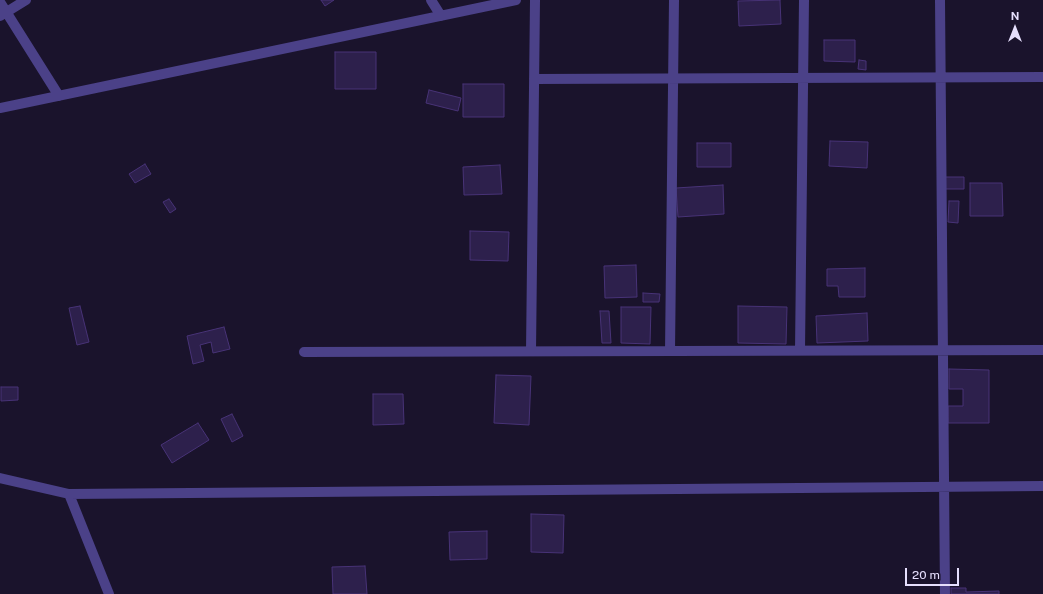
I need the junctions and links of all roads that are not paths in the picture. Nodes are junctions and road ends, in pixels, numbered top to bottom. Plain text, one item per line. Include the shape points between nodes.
1 (26, 0) edge
2 (431, 0) edge
3 (516, 0) edge
4 (535, 0) edge
5 (674, 0) edge
6 (804, 0) edge
7 (940, 0) edge
8 (0, 2) edge
9 (3, 14) edge
10 (441, 16) junction
11 (1043, 77) edge
12 (674, 78) junction
13 (803, 78) junction
14 (940, 78) junction
15 (534, 79) junction
16 (59, 96) junction
17 (0, 108) edge
18 (800, 350) junction
19 (943, 350) junction
20 (1043, 350) edge
21 (531, 351) junction
22 (670, 351) junction
23 (304, 352) dead end
24 (0, 478) edge
25 (944, 486) junction
26 (1043, 486) edge
27 (69, 494) junction
28 (109, 594) edge
29 (944, 594) edge

1 - 9 street
2 - 10 street
3 - 10 street
4 - 15 street
5 - 12 street
6 - 13 street
7 - 14 street
8 - 9 street
9 - 16 street
10 - 16 street
11 - 14 street
12 - 13 street
12 - 15 street
12 - 22 street
13 - 14 street
13 - 18 street
14 - 19 street
15 - 21 street
16 - 17 street
18 - 19 street
18 - 22 street
19 - 20 street
19 - 25 street
21 - 22 street
21 - 23 street
24 - 27 street
25 - 26 street
25 - 27 street
25 - 29 street
27 - 28 street

